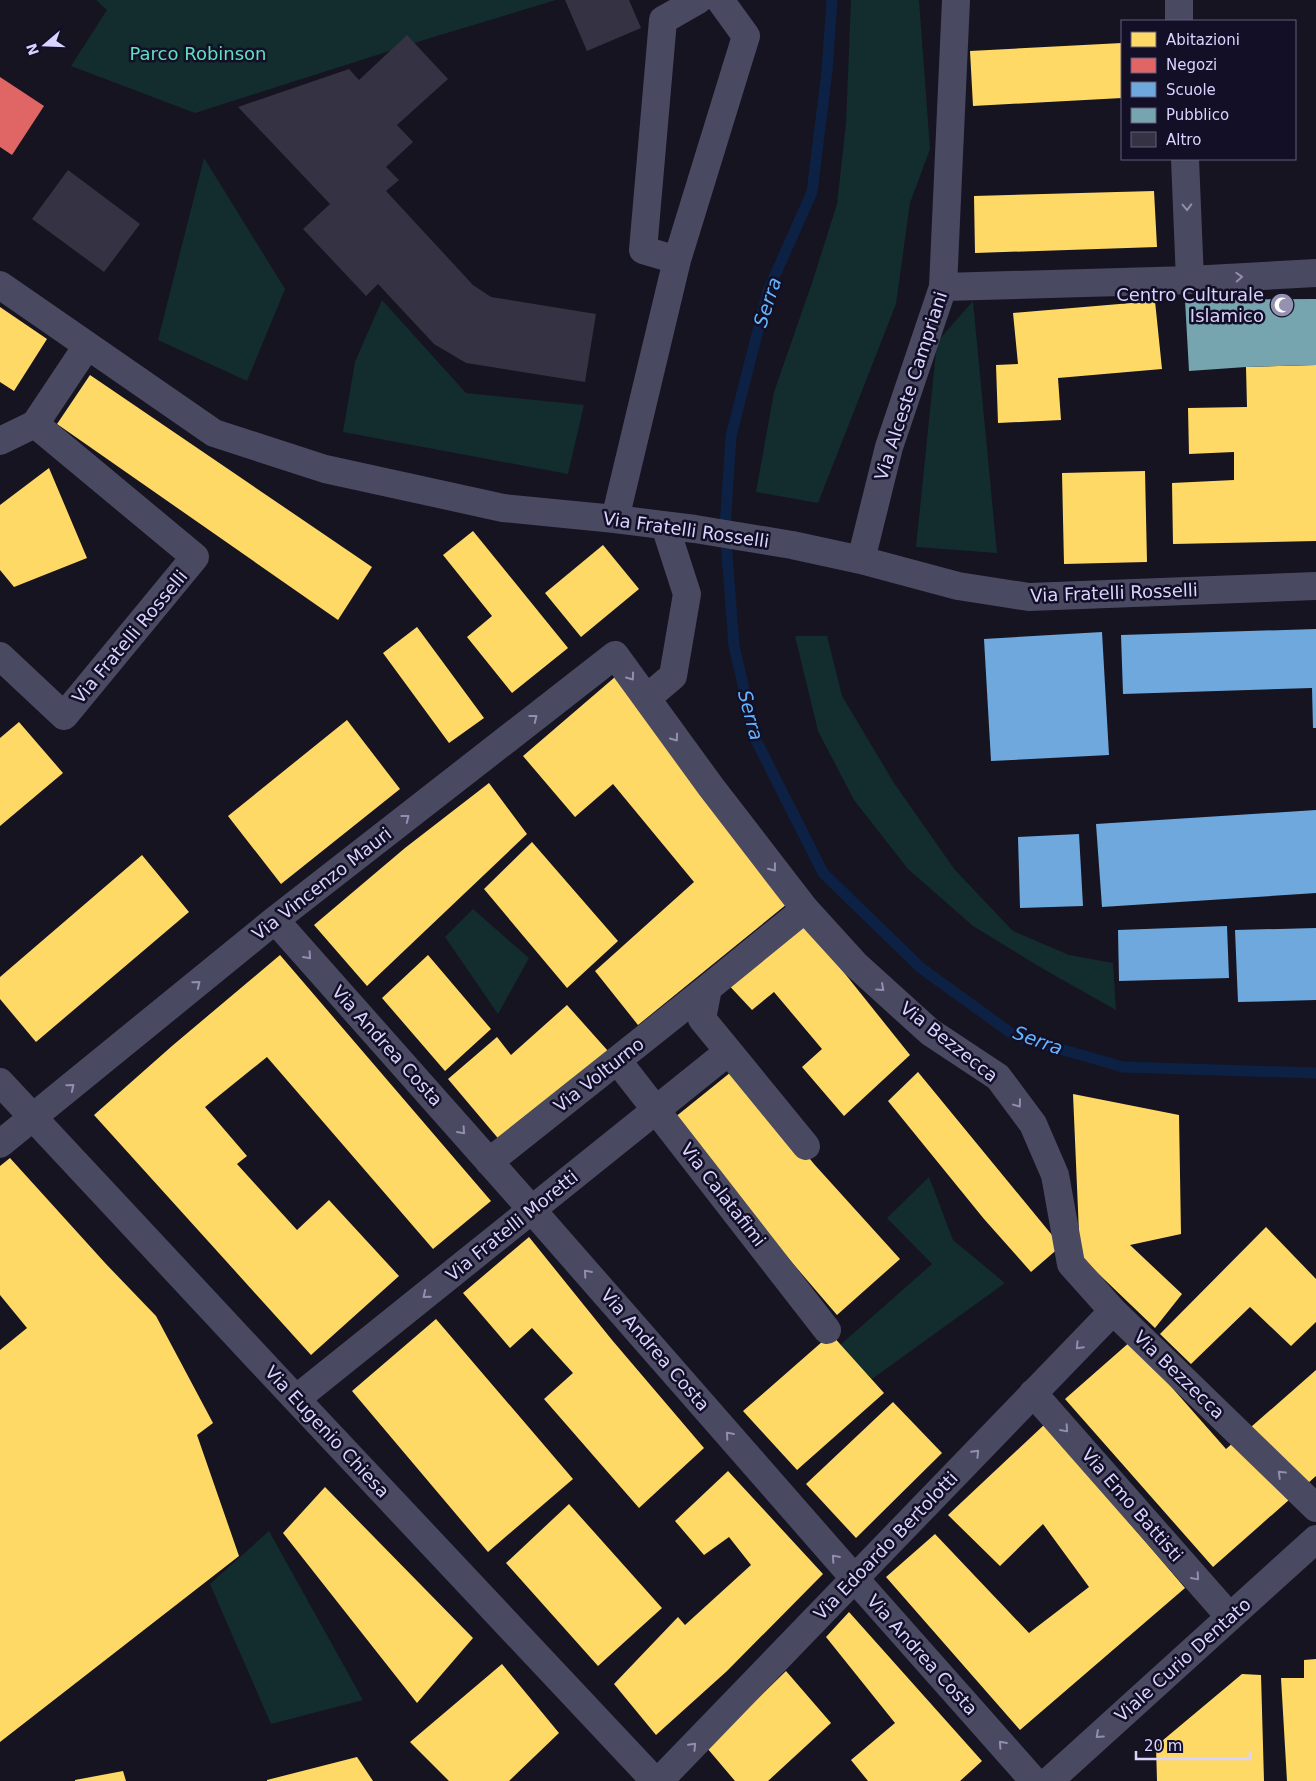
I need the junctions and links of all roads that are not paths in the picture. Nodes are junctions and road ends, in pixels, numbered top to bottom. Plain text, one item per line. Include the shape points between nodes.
1 (698, 0) edge
2 (720, 0) edge
3 (956, 0) edge
4 (1178, 0) edge
5 (1179, 20) edge
6 (1185, 160) edge
7 (677, 260) junction
8 (1316, 273) edge
9 (1190, 280) junction
10 (0, 285) edge
11 (943, 287) junction
12 (87, 346) junction
13 (36, 424) junction
14 (0, 441) edge
15 (615, 518) junction
16 (665, 526) junction
17 (861, 560) junction
18 (1316, 586) edge
19 (615, 655) joint
20 (0, 656) edge
21 (646, 698) junction
22 (805, 909) junction
23 (275, 920) junction
24 (708, 988) junction
25 (728, 1052) junction
26 (617, 1060) junction
27 (0, 1082) edge
28 (657, 1110) junction
29 (33, 1117) junction
30 (0, 1144) edge
31 (806, 1146) dead end
32 (489, 1162) junction
33 (532, 1210) junction
34 (1113, 1311) junction
35 (827, 1330) dead end
36 (1033, 1393) junction
37 (296, 1399) junction
38 (1316, 1508) edge
39 (1316, 1539) edge
40 (854, 1580) junction
41 (1230, 1617) junction
42 (657, 1781) edge
43 (1034, 1781) edge
44 (1049, 1781) edge

1 - 7 street via 663,20 643,250
2 - 7 street via 746,36
3 - 11 street, Via Alceste Campriani
4 - 5 street
6 -> 9 street
7 - 15 street
9 -> 8 street
9 - 11 street
10 - 12 street, Via Fratelli Rosselli
11 - 17 street, Via Alceste Campriani via 889,447
12 - 13 street
12 - 15 street, Via Fratelli Rosselli via 214,434 325,469 503,508
13 - 14 street
13 - 20 street, Via Fratelli Rosselli via 195,557 64,716
15 - 16 street, Via Fratelli Rosselli
16 - 17 street, Via Fratelli Rosselli via 792,545
16 - 21 street via 687,594 673,676
17 - 18 street, Via Fratelli Rosselli via 958,586 1029,597
19 -> 21 street, Via Bezzecca
23 -> 19 street, Via Vincenzo Mauri
21 -> 22 street, Via Bezzecca
22 - 24 street, Via Volturno
22 -> 34 street, Via Bezzecca via 855,964 930,1032 998,1077 1033,1124 1055,1175 1071,1264
29 -> 23 street, Via Vincenzo Mauri
23 -> 32 street, Via Andrea Costa
24 - 25 street via 702,1019
24 - 26 street, Via Volturno
25 - 28 street, Via Fratelli Moretti
25 - 31 street
26 - 28 street, Via Calatafimi
26 - 32 street, Via Volturno
27 - 29 street, Via Eugenio Chiesa
28 - 33 street, Via Fratelli Moretti
28 - 35 street, Via Calatafimi
29 - 30 street, Via Vincenzo Mauri
29 - 37 street, Via Eugenio Chiesa
32 - 33 street, Via Andrea Costa
33 -> 37 street, Via Fratelli Moretti
40 -> 33 street, Via Andrea Costa
34 -> 36 street, Via Edoardo Bertolotti
38 -> 34 street, Via Bezzecca
40 -> 36 street, Via Edoardo Bertolotti
36 -> 41 street, Via Emo Battisti
37 - 42 street, Via Eugenio Chiesa
39 - 41 street, Viale Curio Dentato
42 -> 40 street, Via Edoardo Bertolotti
43 -> 40 street, Via Andrea Costa
41 -> 44 street, Viale Curio Dentato

